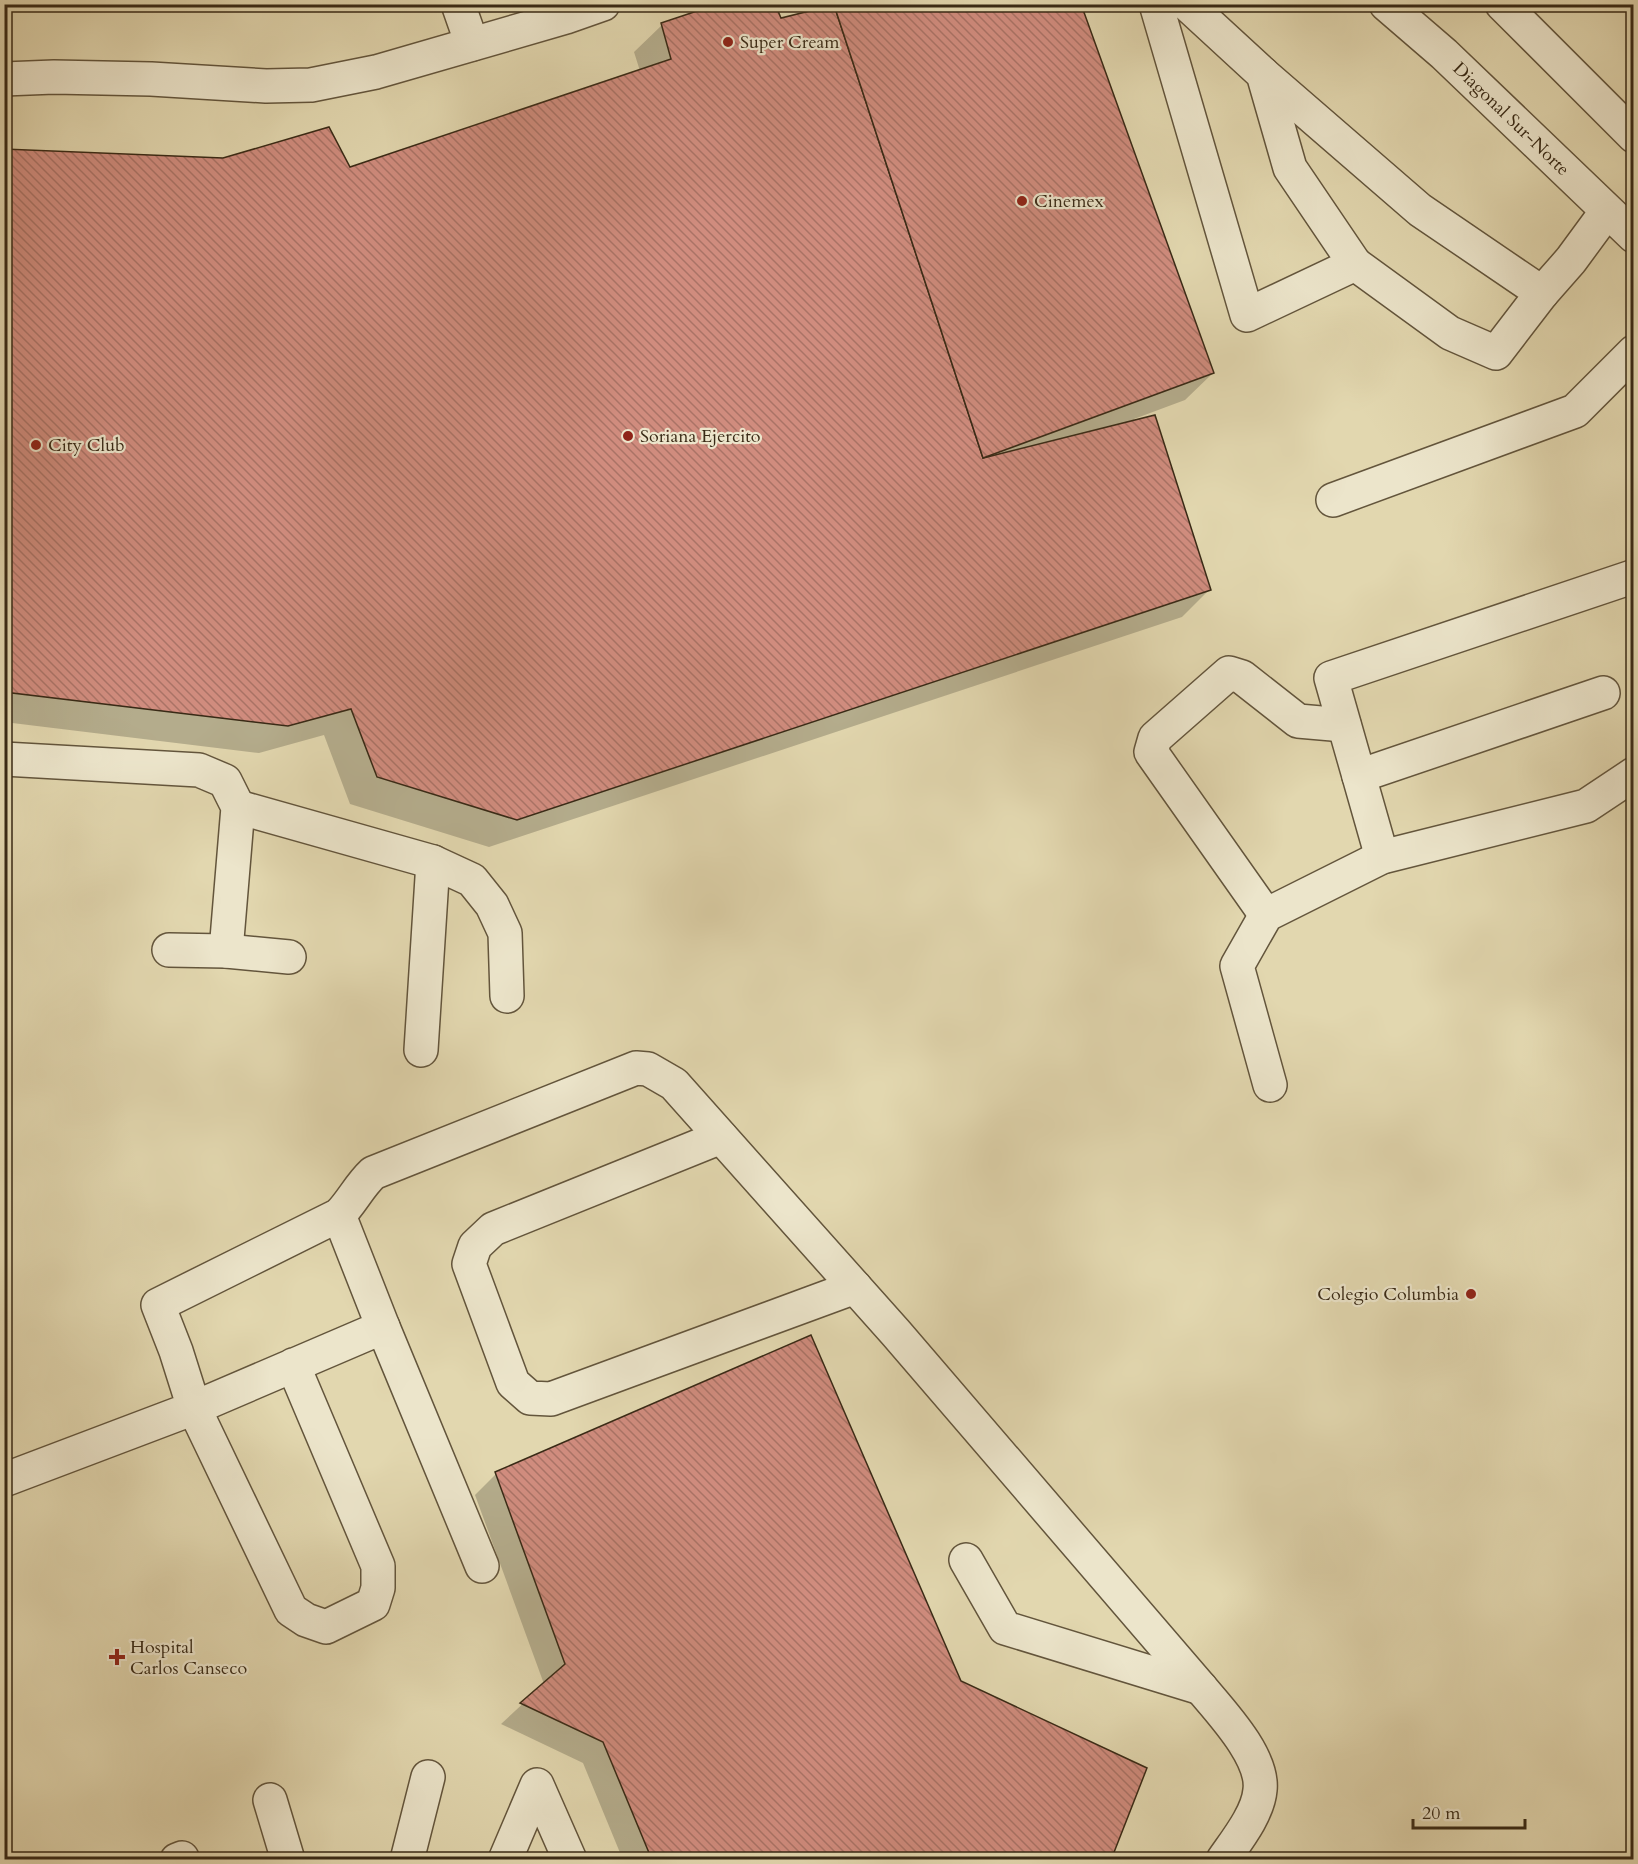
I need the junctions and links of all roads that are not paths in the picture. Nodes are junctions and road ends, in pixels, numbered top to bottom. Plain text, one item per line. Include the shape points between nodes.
1 (458, 4) edge
2 (603, 4) edge
3 (1156, 4) edge
4 (1187, 4) edge
5 (1386, 4) edge
6 (1503, 4) edge
7 (472, 44) junction
8 (1263, 74) junction
9 (4, 79) edge
10 (1634, 136) edge
11 (1607, 211) junction
12 (1634, 236) edge
13 (1355, 264) junction
14 (1542, 293) junction
15 (1634, 352) edge
16 (1333, 500) dead end
17 (1632, 577) dead end
18 (1603, 693) dead end
19 (1344, 725) junction
20 (4, 759) edge
21 (1634, 774) edge
22 (1359, 776) junction
23 (238, 807) junction
24 (1382, 857) junction
25 (434, 862) junction
26 (1266, 915) junction
27 (169, 950) dead end
28 (226, 951) junction
29 (289, 957) dead end
30 (507, 996) dead end
31 (421, 1050) dead end
32 (1270, 1085) dead end
33 (721, 1137) junction
34 (339, 1215) junction
35 (855, 1287) junction
36 (383, 1327) junction
37 (293, 1365) junction
38 (194, 1408) junction
39 (4, 1480) edge
40 (966, 1560) dead end
41 (482, 1566) dead end
42 (1201, 1688) junction
43 (428, 1777) dead end
44 (270, 1800) dead end
45 (288, 1860) edge
46 (407, 1860) edge
47 (505, 1860) edge
48 (570, 1860) edge
49 (1223, 1860) edge

1 - 7 street
2 - 7 street
3 - 13 street via 1247,315
4 - 8 street
5 - 11 street, Diagonal Sur-Norte via 1444,54
6 - 10 street
7 - 9 street via 311,86 151,78
8 - 13 street via 1290,168
8 - 14 street via 1420,210
11 - 12 street, Diagonal Sur-Norte
11 - 14 street
13 - 14 street via 1450,333 1496,353
15 - 16 street via 1575,411
17 - 19 street via 1330,678
18 - 22 street
19 - 22 street
19 - 26 street via 1298,722 1242,676 1229,673 1155,738 1151,752
20 - 23 street via 199,770 225,781
21 - 24 street via 1586,806
22 - 24 street
23 - 25 street
23 - 28 street
24 - 26 street
25 - 30 street via 472,880 492,905 505,933
25 - 31 street
26 - 32 street via 1237,966
27 - 28 street
28 - 29 street
33 - 34 street via 674,1084 648,1069 636,1068 373,1173
33 - 35 street
33 - 35 street via 493,1229 475,1246 469,1264 513,1383 530,1398 551,1399
34 - 36 street
34 - 38 street via 158,1305
35 - 42 street
36 - 37 street
36 - 41 street
37 - 38 street
37 - 38 street via 378,1566 373,1604 326,1627 291,1610
38 - 39 street
40 - 42 street via 1005,1628
42 - 49 street via 1248,1747 1260,1790 1252,1814
43 - 46 street
44 - 45 street
47 - 48 street via 537,1785

